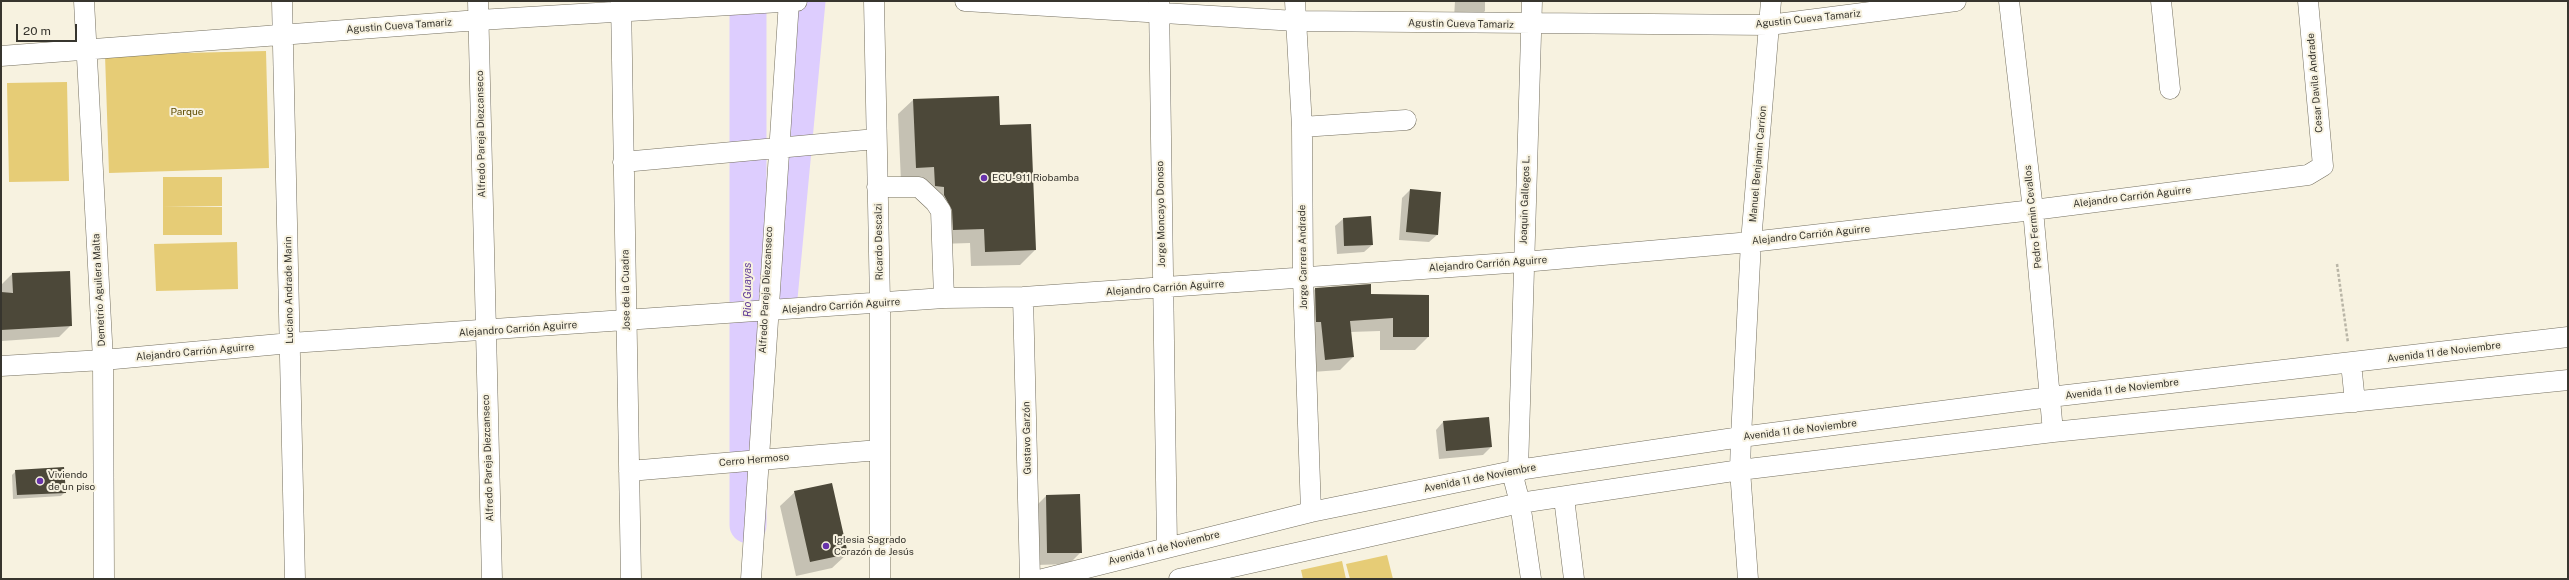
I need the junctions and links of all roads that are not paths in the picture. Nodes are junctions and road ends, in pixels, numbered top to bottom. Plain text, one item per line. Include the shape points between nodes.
1 (84, 1) edge
2 (282, 1) edge
3 (782, 1) edge
4 (789, 1) edge
5 (797, 1) edge
6 (874, 1) edge
7 (965, 1) edge
8 (1296, 1) edge
9 (1532, 1) edge
10 (1771, 1) edge
11 (1956, 1) edge
12 (2009, 1) edge
13 (2161, 1) edge
14 (2308, 1) edge
15 (747, 2) edge
16 (1015, 2) edge
17 (622, 7) edge
18 (1159, 7) edge
19 (478, 11) edge
20 (1296, 21) junction
21 (1530, 24) junction
22 (1769, 25) junction
23 (283, 35) junction
24 (85, 50) junction
25 (1, 56) edge
26 (2170, 89) dead end
27 (1406, 120) dead end
28 (1302, 127) junction
29 (876, 140) junction
30 (623, 162) junction
31 (2323, 166) joint
32 (878, 187) junction
33 (2033, 210) junction
34 (1751, 242) junction
35 (1523, 262) junction
36 (1303, 278) junction
37 (1162, 288) junction
38 (944, 298) junction
39 (1023, 298) junction
40 (880, 303) junction
41 (626, 320) junction
42 (484, 331) junction
43 (2568, 337) edge
44 (291, 343) junction
45 (103, 360) junction
46 (2351, 363) junction
47 (1, 366) edge
48 (2568, 380) edge
49 (2050, 397) junction
50 (2355, 402) junction
51 (2053, 432) junction
52 (1741, 437) junction
53 (879, 450) junction
54 (1518, 470) junction
55 (1740, 470) junction
56 (629, 471) junction
57 (1564, 498) junction
58 (1520, 503) junction
59 (1311, 512) junction
60 (1168, 547) junction
61 (104, 579) edge
62 (295, 579) edge
63 (492, 579) edge
64 (631, 579) edge
65 (751, 579) edge
66 (880, 579) edge
67 (1030, 579) edge
68 (1043, 579) edge
69 (1179, 579) edge
70 (1531, 579) edge
71 (1574, 579) edge
72 (1748, 579) edge

1 - 24 street, Demetrio Aguilera Malta
2 - 23 street, Luciano Andrade Marin
3 - 65 street, Alfredo Pareja Diezcanseco
4 - 65 street
5 - 15 street, Agustin Cueva Tamariz
6 - 29 street, Ricardo Descalzi
7 - 16 street, Agustin Cueva Tamariz
8 - 20 street, Jorge Carrera Andrade
9 - 21 street, Joaquin Gallegos L.
10 - 22 street, Manuel Benjamin Carrion
11 - 22 street, Agustin Cueva Tamariz
12 - 33 street, Pedro Fermin Cevallos
13 - 26 street
14 - 31 street, Cesar Davila Andrade
15 - 17 street, Agustin Cueva Tamariz
16 - 18 street, Agustin Cueva Tamariz
17 - 19 street, Agustin Cueva Tamariz
17 - 30 street, Jose de la Cuadra
18 - 20 street, Agustin Cueva Tamariz
18 - 37 street, Jorge Moncayo Donoso
19 - 23 street, Agustin Cueva Tamariz
19 - 42 street, Alfredo Pareja Diezcanseco
20 - 21 street, Agustin Cueva Tamariz
20 - 28 street, Jorge Carrera Andrade
21 - 22 street, Agustin Cueva Tamariz
21 - 35 street, Joaquin Gallegos L.
22 - 34 street, Manuel Benjamin Carrion
23 - 24 street, Agustin Cueva Tamariz
23 - 44 street, Luciano Andrade Marin
24 - 25 street, Agustin Cueva Tamariz
24 - 45 street, Demetrio Aguilera Malta
27 - 28 street
28 - 36 street, Jorge Carrera Andrade
29 - 30 street
29 - 32 street, Ricardo Descalzi
30 - 41 street, Jose de la Cuadra
31 - 33 street, Alejandro Carrión Aguirre via 2308,175
32 - 38 street via 919,187 941,211
32 - 40 street, Ricardo Descalzi
33 - 34 street, Alejandro Carrión Aguirre
33 - 49 street, Pedro Fermin Cevallos
34 - 35 street, Alejandro Carrión Aguirre
34 - 52 street, Manuel Benjamin Carrion
35 - 36 street, Alejandro Carrión Aguirre
35 - 54 street, Joaquin Gallegos L.
36 - 37 street, Alejandro Carrión Aguirre
36 - 59 street, Jorge Carrera Andrade
37 - 39 street, Alejandro Carrión Aguirre
37 - 60 street, Jorge Moncayo Donoso
38 - 39 street, Alejandro Carrión Aguirre
38 - 40 street, Alejandro Carrión Aguirre
39 - 67 street, Gustavo Garzón
40 - 41 street, Alejandro Carrión Aguirre
40 - 53 street, Ricardo Descalzi
41 - 42 street, Alejandro Carrión Aguirre
41 - 56 street, Jose de la Cuadra
42 - 44 street, Alejandro Carrión Aguirre
42 - 63 street, Alfredo Pareja Diezcanseco
43 - 46 street, Avenida 11 de Noviembre
44 - 45 street, Alejandro Carrión Aguirre
44 - 62 street, Luciano Andrade Marin
45 - 47 street, Alejandro Carrión Aguirre
45 - 61 street, Demetrio Aguilera Malta
46 - 49 street, Avenida 11 de Noviembre
46 - 50 street
48 - 50 street
49 - 51 street, Pedro Fermin Cevallos
49 - 52 street, Avenida 11 de Noviembre
50 - 51 street
51 - 55 street
52 - 54 street, Avenida 11 de Noviembre
52 - 55 street, Manuel Benjamin Carrion
53 - 56 street, Cerro Hermoso
53 - 66 street, Ricardo Descalzi
54 - 58 street, Joaquin Gallegos L. via 1514,488
54 - 59 street, Avenida 11 de Noviembre
55 - 57 street
55 - 72 street, Manuel Benjamin Carrion
56 - 64 street, Jose de la Cuadra
57 - 58 street
57 - 71 street
58 - 69 street
58 - 70 street, Joaquin Gallegos L.
59 - 60 street, Avenida 11 de Noviembre
60 - 68 street, Avenida 11 de Noviembre

